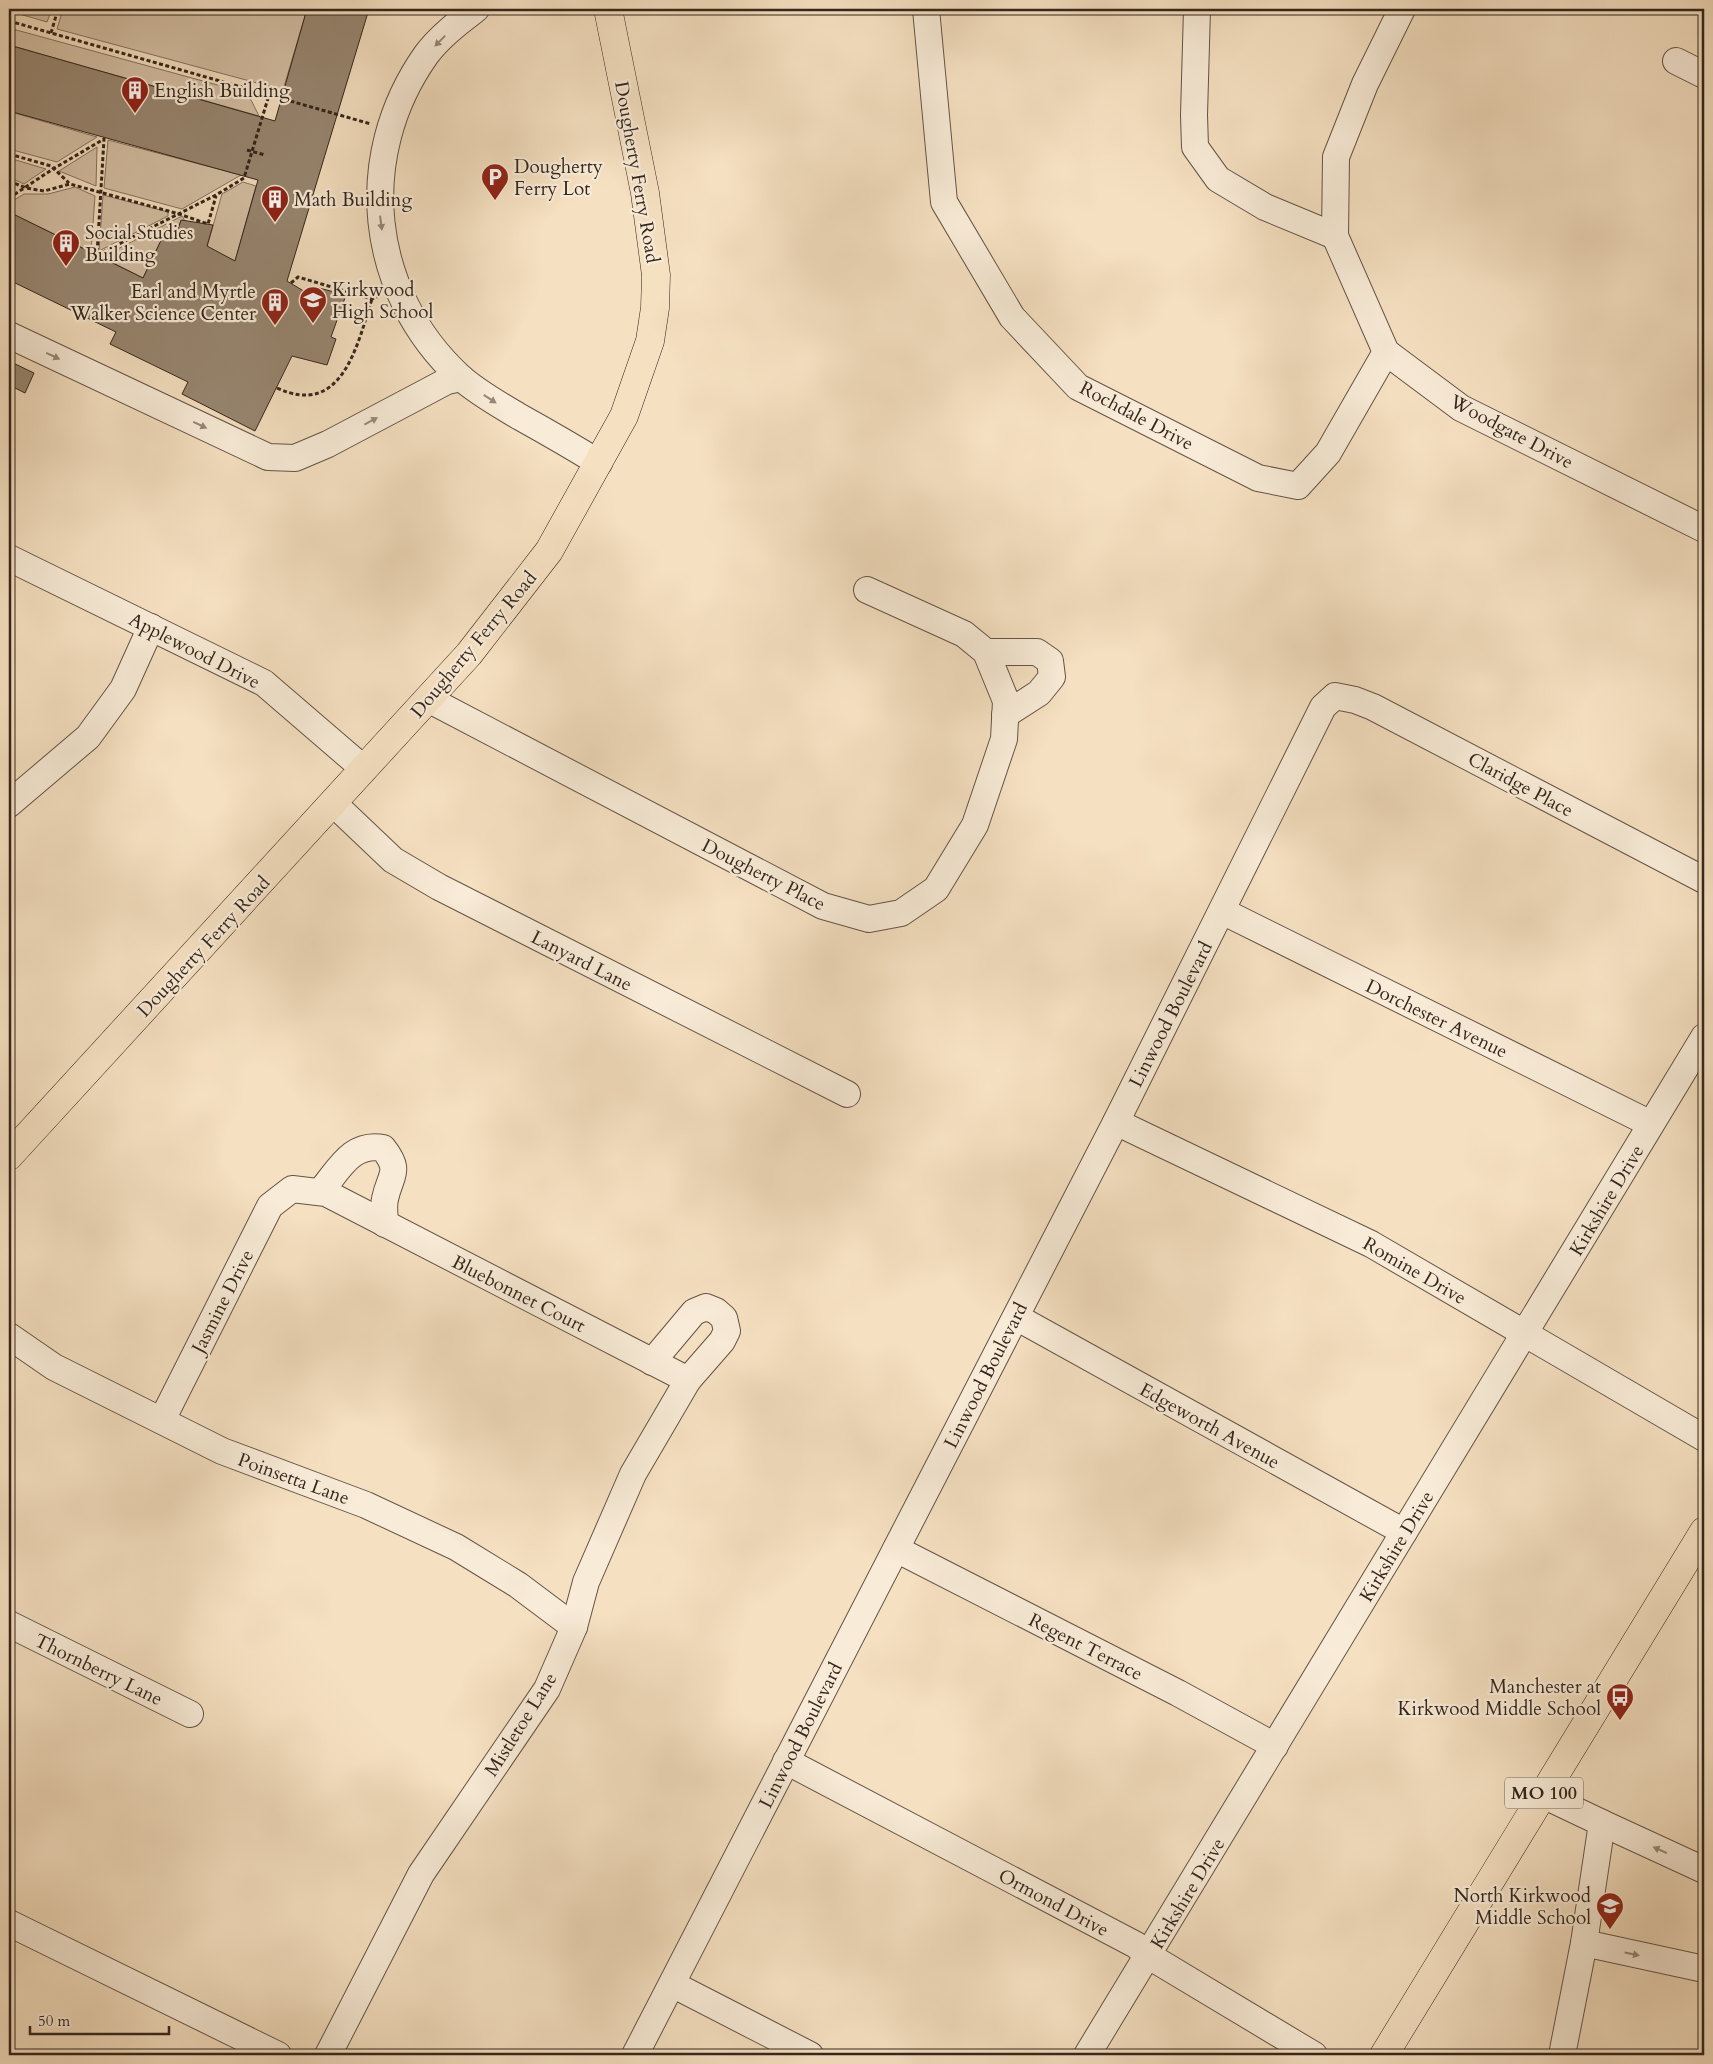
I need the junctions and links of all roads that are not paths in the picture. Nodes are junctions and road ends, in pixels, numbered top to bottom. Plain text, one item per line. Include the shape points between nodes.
1 (476, 9) edge
2 (608, 9) edge
3 (926, 9) edge
4 (1198, 9) edge
5 (1402, 9) edge
6 (1676, 60) dead end
7 (1704, 75) edge
8 (1335, 236) junction
9 (9, 335) edge
10 (1386, 352) junction
11 (461, 378) junction
12 (599, 463) junction
13 (1704, 529) edge
14 (9, 558) edge
15 (867, 590) dead end
16 (151, 627) junction
17 (986, 652) junction
18 (1335, 696) joint
19 (428, 698) junction
20 (1005, 716) junction
21 (364, 769) junction
22 (333, 803) junction
23 (9, 804) edge
24 (1704, 880) edge
25 (1222, 911) junction
26 (1704, 1037) edge
27 (847, 1094) dead end
28 (1116, 1122) junction
29 (1651, 1124) junction
30 (9, 1156) edge
31 (292, 1189) joint
32 (320, 1192) junction
33 (385, 1224) junction
34 (1016, 1317) junction
35 (1525, 1334) junction
36 (9, 1336) edge
37 (652, 1362) junction
38 (688, 1380) junction
39 (162, 1420) junction
40 (1704, 1438) edge
41 (1704, 1531) edge
42 (1404, 1532) junction
43 (896, 1549) junction
44 (9, 1624) edge
45 (574, 1627) junction
46 (190, 1714) dead end
47 (1275, 1746) junction
48 (786, 1761) junction
49 (1543, 1795) junction
50 (1602, 1824) junction
51 (1704, 1870) edge
52 (9, 1923) edge
53 (1584, 1943) junction
54 (1149, 1956) junction
55 (1704, 1969) edge
56 (672, 1984) junction
57 (278, 2055) edge
58 (328, 2055) edge
59 (636, 2055) edge
60 (810, 2055) edge
61 (1087, 2055) edge
62 (1314, 2055) edge
63 (1384, 2055) edge
64 (1562, 2055) edge

1 -> 11 street via 427,54 401,100 381,164 378,201 384,246 402,299 429,344
2 - 12 main road, Dougherty Ferry Road via 649,215 656,275 650,341 624,416
3 - 10 street, Rochdale Drive via 944,202 1012,317 1078,387 1258,478 1298,486 1328,453
4 - 8 street via 1195,147 1218,179 1265,207
5 - 8 street via 1365,84 1336,157
6 - 7 street
8 - 10 street, Woodgate Drive
9 -> 11 street via 268,457 295,458 447,381
10 - 13 street, Woodgate Drive via 1461,408
11 -> 12 street via 489,399
12 - 19 main road, Dougherty Ferry Road via 558,537 527,582 469,654
14 - 16 street, Applewood Drive
15 - 17 street, Dougherty Place via 964,634
16 - 21 street, Applewood Drive via 264,683
16 - 23 street via 123,689 88,737
17 - 20 street, Dougherty Place via 1006,701
17 - 20 street via 1037,652 1050,661 1052,677 1046,686
18 - 24 street, Claridge Place via 1373,707
18 - 25 street, Linwood Boulevard via 1315,720
19 - 20 street, Dougherty Place via 823,906 868,918 901,913 936,889 975,825 1004,739
19 - 21 main road, Dougherty Ferry Road
21 - 22 main road, Dougherty Ferry Road
22 - 27 street, Lanyard Lane via 393,860 431,882
22 - 30 main road, Dougherty Ferry Road
25 - 28 street, Linwood Boulevard
25 - 29 street, Dorchester Avenue
26 - 29 street, Kirkshire Drive
28 - 34 street, Linwood Boulevard
28 - 35 street, Romine Drive via 1370,1244
29 - 35 street, Kirkshire Drive
31 - 32 street, Bluebonnet Court
31 - 39 street, Jasmine Drive via 270,1206
32 - 33 street, Bluebonnet Court
32 - 33 street via 352,1153 369,1145 383,1148 393,1161 393,1177 385,1200
33 - 37 street, Bluebonnet Court
34 - 42 street, Edgeworth Avenue
34 - 43 street, Linwood Boulevard
35 - 40 street, Romine Drive
35 - 42 street, Kirkshire Drive
36 - 39 street, Poinsetta Lane via 54,1367
37 - 38 street, Bluebonnet Court
37 - 38 street via 694,1312 706,1307 716,1311 724,1318 727,1331 712,1355
38 - 45 street, Mistletoe Lane via 633,1474 586,1582
39 - 45 street, Poinsetta Lane via 222,1451 366,1505 456,1547 518,1586
41 - 49 main road, MO 100
42 - 47 street, Kirkshire Drive
43 - 47 street, Regent Terrace
43 - 48 street, Linwood Boulevard
44 - 46 street, Thornberry Lane
45 - 58 street, Mistletoe Lane via 547,1689 421,1874
47 - 54 street, Kirkshire Drive
48 - 54 street, Ormond Drive via 1136,1945
48 - 56 street, Linwood Boulevard
49 - 50 street
49 - 63 main road, MO 100
51 -> 50 street
50 - 53 street
52 - 57 street
53 -> 55 street
53 - 64 street
54 - 61 street, Kirkshire Drive
54 - 62 street, Ormond Drive
56 - 59 street, Linwood Boulevard
56 - 60 street

